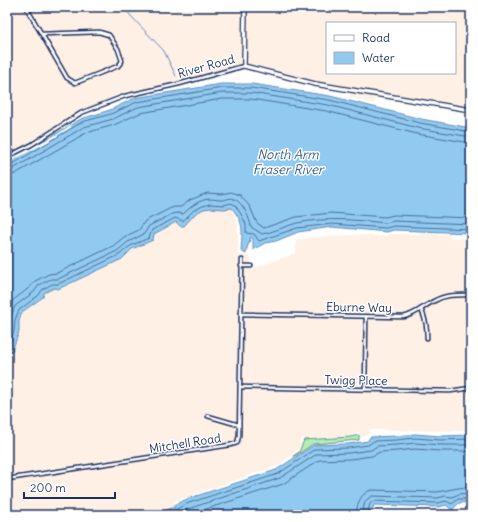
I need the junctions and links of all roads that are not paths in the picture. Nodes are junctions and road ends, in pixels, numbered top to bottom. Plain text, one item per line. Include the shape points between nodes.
1 (26, 7) edge
2 (244, 7) edge
3 (42, 34) junction
4 (244, 66) junction
5 (471, 110) edge
6 (7, 157) edge
7 (242, 260) dead end
8 (242, 266) junction
9 (251, 266) dead end
10 (471, 295) edge
11 (421, 310) junction
12 (241, 314) junction
13 (366, 316) junction
14 (427, 338) dead end
15 (240, 388) junction
16 (471, 388) edge
17 (365, 389) junction
18 (208, 416) dead end
19 (239, 425) junction
20 (7, 479) edge

1 - 3 street
2 - 4 street
3 - 3 street via 67,78 75,83 118,66 122,61 109,34
4 - 5 street, River Road via 314,84
4 - 6 street, River Road via 125,96 81,113
7 - 8 street, Mitchell Road
8 - 9 street
8 - 12 street, Mitchell Road
10 - 11 street, Eburne Way via 448,296 434,300
11 - 13 street, Eburne Way via 407,316
11 - 14 street via 426,319
12 - 13 street, Eburne Way
12 - 15 street, Mitchell Road
13 - 17 street
15 - 17 street, Twigg Place
15 - 19 street, Mitchell Road
16 - 17 street, Twigg Place via 450,391
18 - 19 street
19 - 20 street, Mitchell Road via 238,443 232,445

